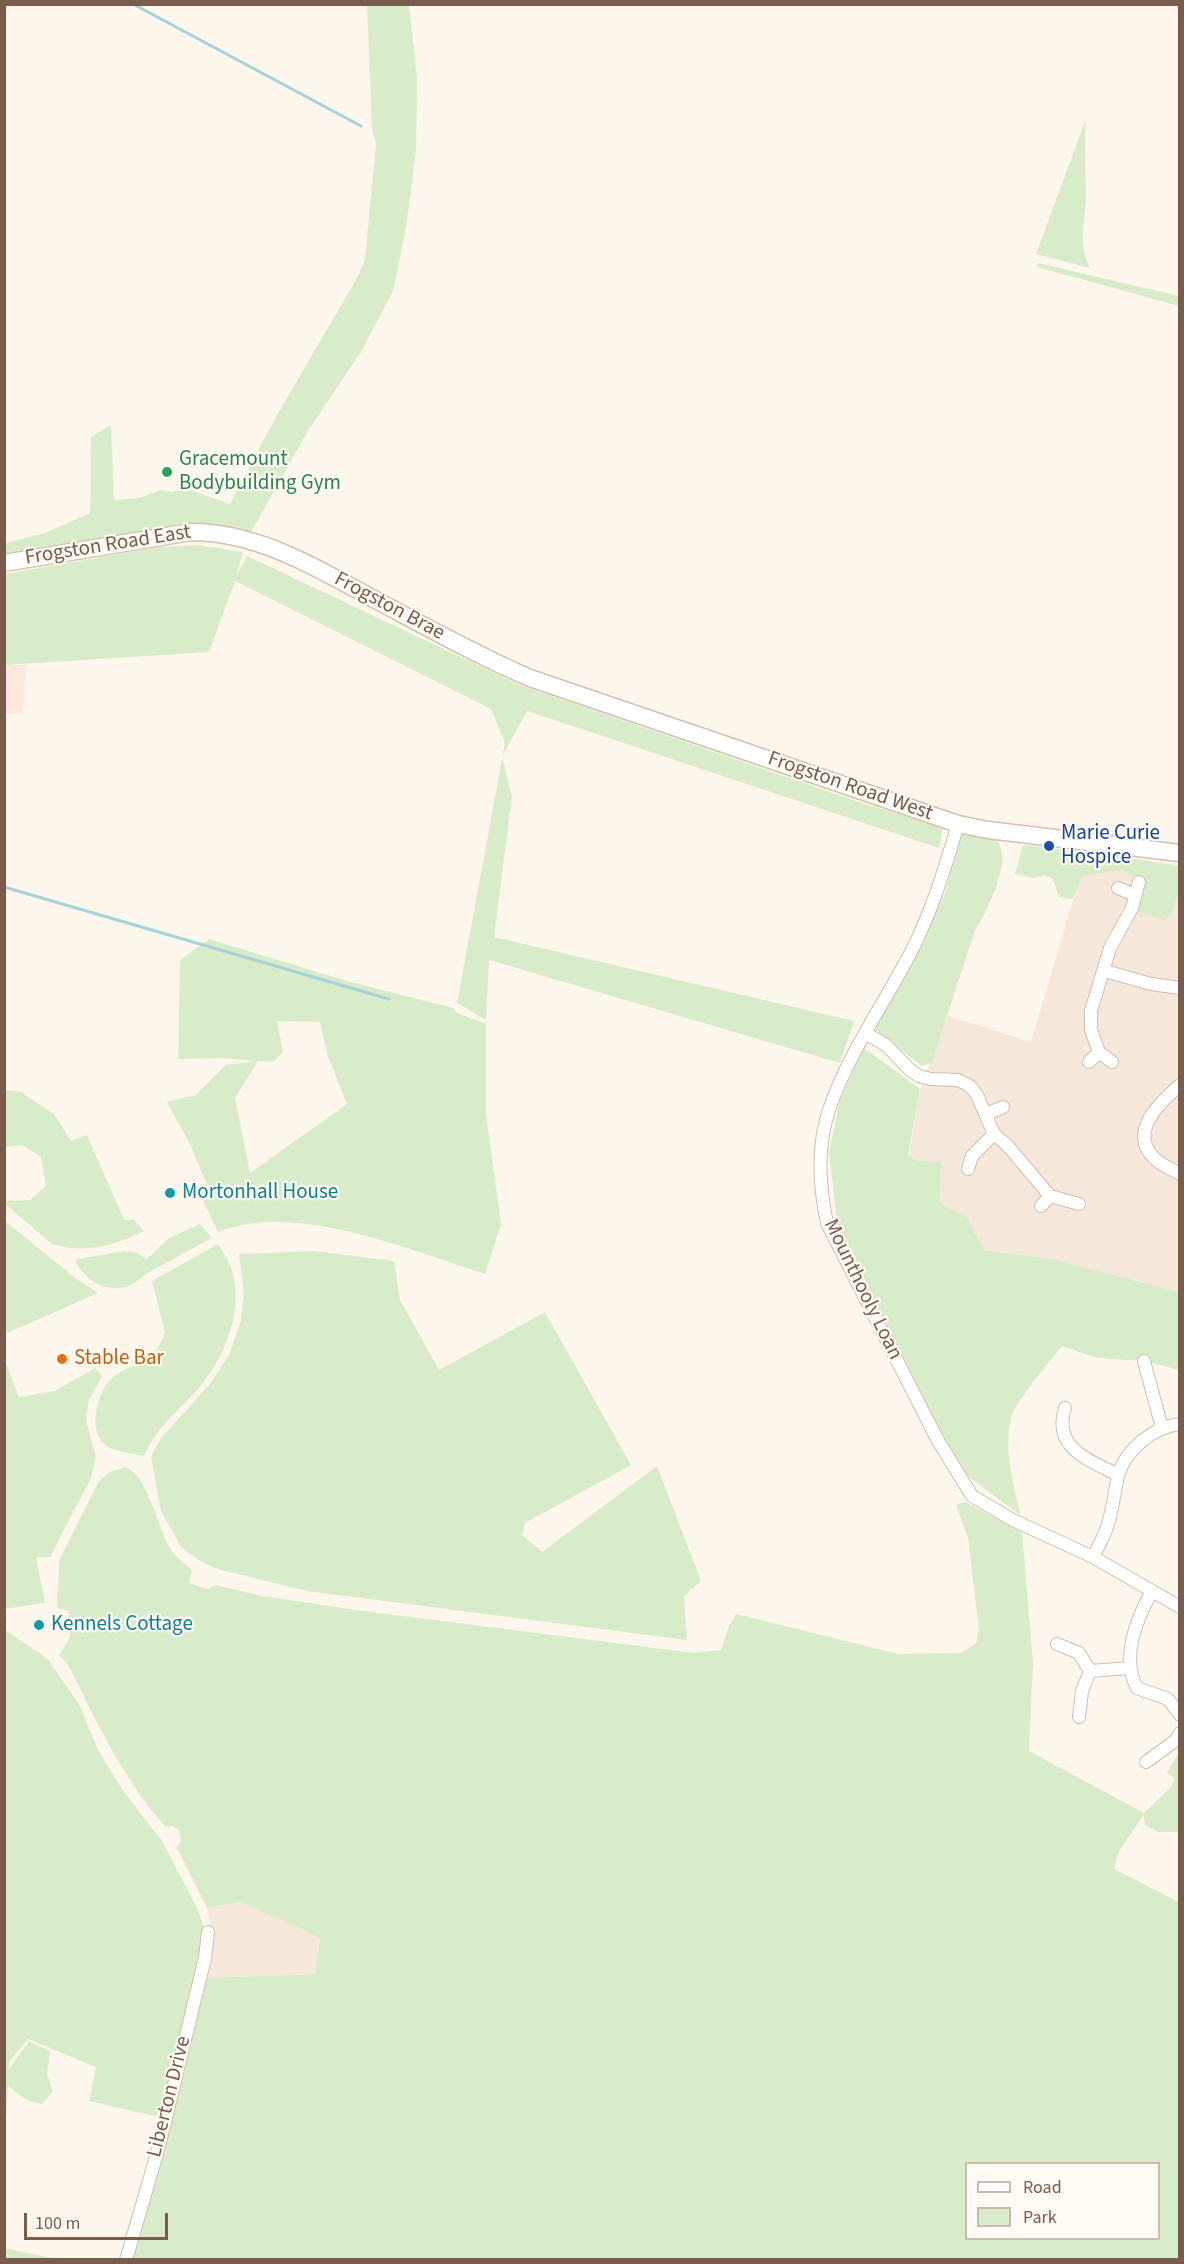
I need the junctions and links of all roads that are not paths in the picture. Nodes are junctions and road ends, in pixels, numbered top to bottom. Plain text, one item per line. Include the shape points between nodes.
1 (247, 539) joint
2 (4, 563) edge
3 (530, 678) joint
4 (958, 824) junction
5 (1179, 853) edge
6 (1118, 888) dead end
7 (1105, 971) junction
8 (1179, 988) edge
9 (865, 1033) junction
10 (1099, 1052) junction
11 (1089, 1062) dead end
12 (1112, 1062) dead end
13 (1179, 1085) edge
14 (1003, 1107) dead end
15 (986, 1114) junction
16 (994, 1134) junction
17 (968, 1169) dead end
18 (1179, 1174) edge
19 (1050, 1196) junction
20 (1078, 1204) dead end
21 (1041, 1206) dead end
22 (1144, 1361) dead end
23 (1065, 1408) dead end
24 (1179, 1424) edge
25 (1162, 1428) junction
26 (1118, 1475) junction
27 (1093, 1557) junction
28 (1152, 1591) junction
29 (1179, 1607) edge
30 (1057, 1644) dead end
31 (1130, 1668) junction
32 (1090, 1671) junction
33 (1179, 1715) edge
34 (1079, 1717) dead end
35 (1179, 1733) edge
36 (1146, 1762) dead end
37 (208, 1932) dead end
38 (126, 2259) edge

1 - 2 main road, Frogston Road East via 191,532
1 - 3 main road, Frogston Brae via 303,560
3 - 4 main road, Frogston Road West
4 - 5 main road, Frogston Road West
4 - 9 street, Mounthooly Loan via 925,922
6 - 7 street via 1137,888 1132,908 1114,937
7 - 8 street
7 - 10 street via 1090,1018
9 - 15 street via 886,1046 916,1074 958,1080 970,1086
9 - 27 street, Mounthooly Loan via 834,1096 824,1131 820,1168 823,1202 835,1243 937,1439 972,1496
10 - 11 street
10 - 12 street
13 - 18 street via 1157,1107 1145,1131 1148,1150 1155,1160
14 - 15 street
15 - 16 street
16 - 17 street via 972,1156
16 - 19 street
19 - 20 street
19 - 21 street
22 - 25 street
23 - 26 street via 1064,1435 1072,1450
24 - 25 street
25 - 26 street via 1129,1454
26 - 27 street via 1107,1529
27 - 28 street, Mounthooly Loan
28 - 29 street, Mounthooly Loan
28 - 31 street via 1136,1623
30 - 32 street via 1079,1653
31 - 32 street
31 - 33 street via 1137,1688 1168,1699
32 - 34 street via 1085,1678
35 - 36 street via 1176,1740
37 - 38 street, Liberton Drive via 158,2150

